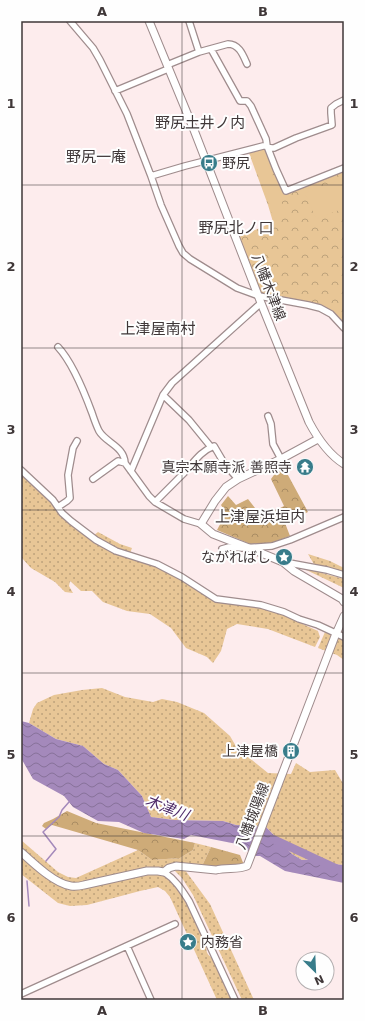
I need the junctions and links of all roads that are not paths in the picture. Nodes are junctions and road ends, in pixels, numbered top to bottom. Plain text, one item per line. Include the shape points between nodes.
1 (70, 21) edge
2 (149, 21) edge
3 (188, 21) edge
4 (211, 49) junction
5 (199, 52) junction
6 (247, 64) dead end
7 (167, 67) junction
8 (115, 91) junction
9 (344, 100) edge
10 (267, 146) junction
11 (205, 160) junction
12 (344, 168) edge
13 (151, 176) junction
14 (260, 300) junction
15 (344, 328) edge
16 (58, 348) dead end
17 (163, 395) junction
18 (268, 416) dead end
19 (318, 439) junction
20 (77, 441) dead end
21 (211, 447) junction
22 (344, 457) edge
23 (282, 459) junction
24 (336, 459) junction
25 (126, 463) junction
26 (344, 464) edge
27 (21, 470) edge
28 (131, 471) junction
29 (93, 479) dead end
30 (238, 479) junction
31 (155, 502) junction
32 (58, 507) junction
33 (344, 517) edge
34 (201, 524) junction
35 (249, 548) junction
36 (222, 549) dead end
37 (283, 562) junction
38 (344, 575) edge
39 (344, 602) edge
40 (344, 616) edge
41 (336, 635) junction
42 (344, 637) edge
43 (21, 852) edge
44 (164, 872) junction
45 (175, 924) dead end
46 (126, 946) junction
47 (21, 994) edge
48 (151, 1000) edge
49 (236, 1000) edge

1 - 8 street via 93,48
2 - 7 main road, 八幡木津線
3 - 5 street
4 - 5 street
4 - 6 street via 228,44 234,45
4 - 10 street via 240,102 247,101 251,106 266,138
5 - 7 street
7 - 8 street
7 - 11 main road, 八幡木津線
8 - 13 street via 127,114
9 - 10 street via 331,108 332,125 274,148
10 - 11 street
10 - 12 street via 286,191
11 - 13 street
11 - 14 main road, 八幡木津線
13 - 14 street via 183,254
14 - 15 street via 320,308 331,314
14 - 17 street via 172,383
14 - 19 main road, 八幡木津線
16 - 25 street via 64,353 75,373 100,433 122,452
17 - 21 street via 189,420
17 - 28 street
18 - 23 street via 273,444
19 - 23 main road
19 - 24 main road, 八幡木津線
20 - 32 street via 73,448 68,475 70,498
21 - 30 street via 214,446
21 - 31 street via 199,455
22 - 24 street
23 - 30 main road
24 - 26 main road, 八幡木津線
25 - 28 street
25 - 29 street via 118,461
27 - 32 street
28 - 31 street
30 - 34 main road via 226,487 215,500
31 - 34 street
32 - 41 street via 71,521 96,540 116,551 157,564 216,599 261,605 318,625
33 - 35 street via 272,546
34 - 35 main road via 213,534
35 - 36 street
35 - 37 main road
37 - 38 street
37 - 39 main road
40 - 41 main road, 八幡城陽線
41 - 42 street
41 - 44 main road, 八幡城陽線 via 247,866 216,870 176,866
43 - 44 main road, 八幡城陽線 via 60,883 77,887 147,871
44 - 49 street via 176,881 189,901
45 - 46 street
46 - 47 street
46 - 48 street

